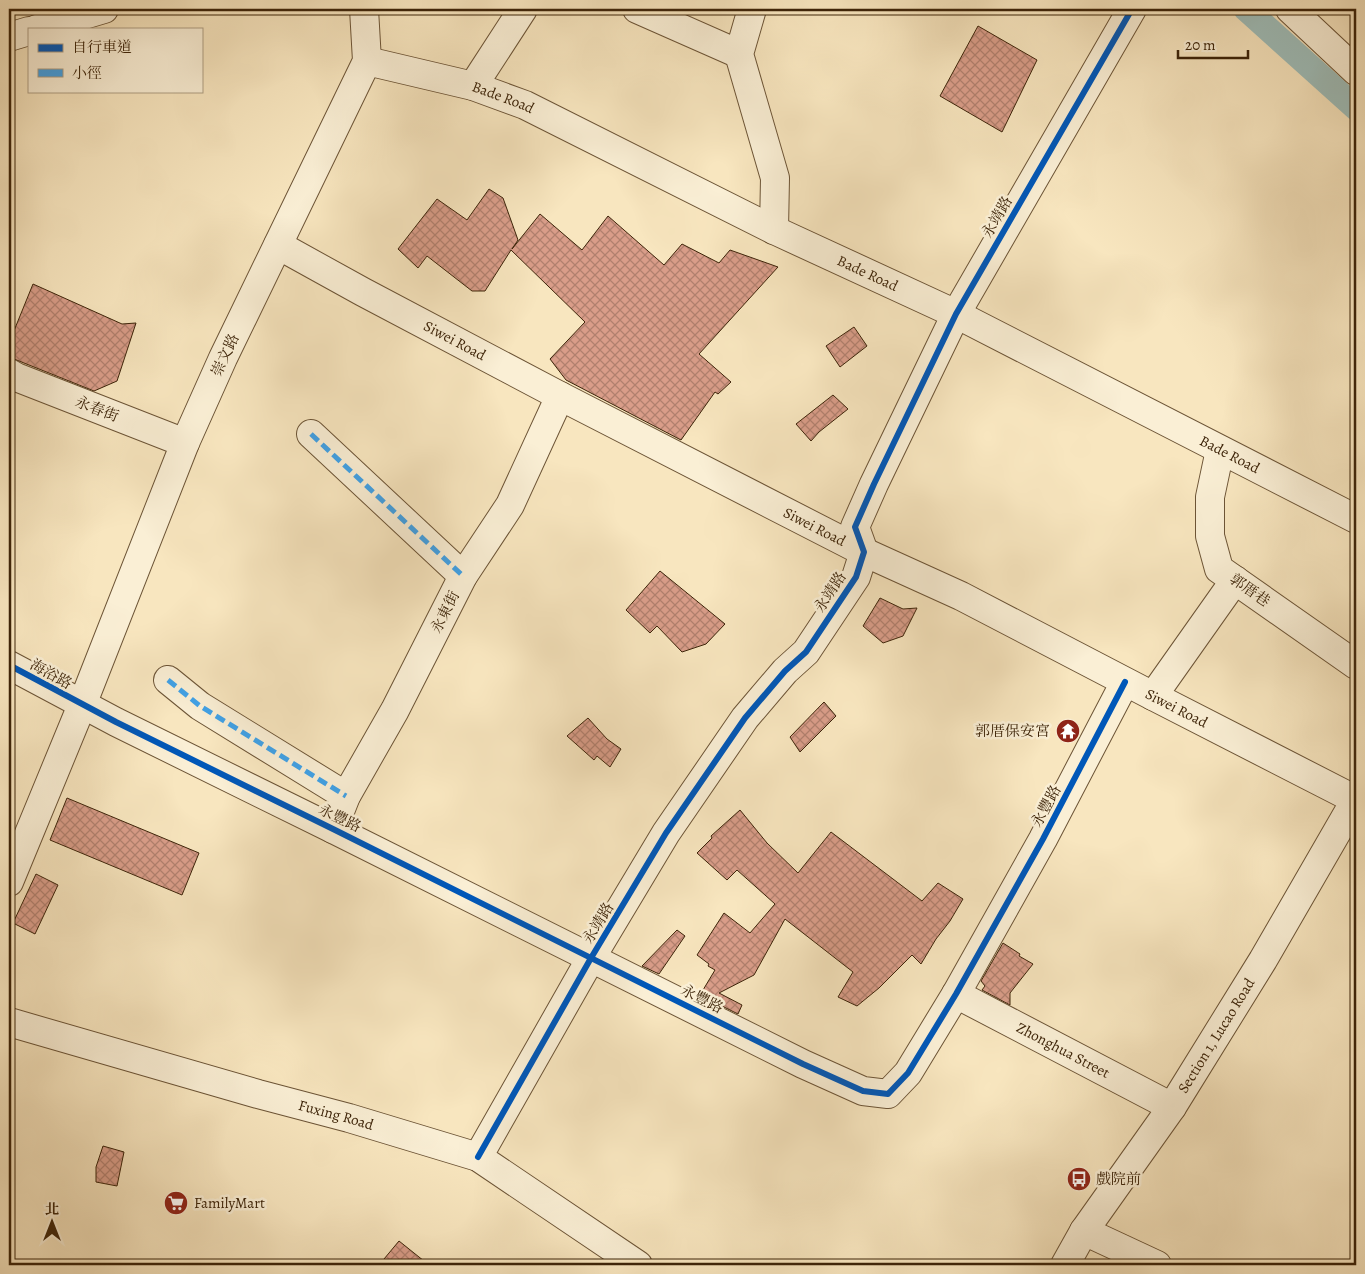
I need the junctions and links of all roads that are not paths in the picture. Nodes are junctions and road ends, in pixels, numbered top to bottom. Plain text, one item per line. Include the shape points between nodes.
1 (104, 9) edge
2 (364, 9) edge
3 (523, 9) edge
4 (637, 9) edge
5 (752, 9) edge
6 (1132, 9) edge
7 (1290, 9) edge
8 (40, 28) edge
9 (28, 31) edge
10 (9, 37) edge
11 (739, 54) junction
12 (367, 61) junction
13 (1356, 71) edge
14 (473, 86) junction
15 (774, 230) junction
16 (278, 245) junction
17 (956, 314) junction
18 (9, 373) edge
19 (560, 396) junction
20 (311, 434) dead end
21 (185, 443) junction
22 (1220, 450) junction
23 (1356, 520) edge
24 (864, 552) junction
25 (463, 576) junction
26 (1235, 580) junction
27 (1356, 664) edge
28 (9, 665) edge
29 (168, 680) dead end
30 (1125, 682) junction
31 (1153, 696) junction
32 (82, 705) junction
33 (346, 796) junction
34 (1356, 799) edge
35 (333, 829) junction
36 (9, 882) edge
37 (591, 958) junction
38 (956, 994) junction
39 (9, 1022) edge
40 (1172, 1107) junction
41 (478, 1157) junction
42 (1084, 1231) junction
43 (638, 1265) edge
44 (1065, 1265) edge
45 (1157, 1265) edge

1 - 8 street
2 - 12 street, 崇文路
3 - 14 street
4 - 11 street
5 - 11 street
6 - 17 street, 永靖路
7 - 13 street
9 - 10 street
11 - 15 street via 775,178
12 - 14 street, Bade Road
12 - 16 street, 崇文路
14 - 15 street, Bade Road via 525,106
15 - 17 street, Bade Road
16 - 19 street, Siwei Road
16 - 21 street, 崇文路
17 - 22 street, Bade Road
17 - 24 street, 永靖路 via 855,527
18 - 21 street, 永春街
19 - 24 street, Siwei Road
19 - 25 street, 永東街 via 510,506
20 - 25 street
21 - 32 street, 崇文路
22 - 23 street, Bade Road
22 - 26 street, 郭厝巷 via 1210,497 1210,536 1219,569
24 - 30 street, Siwei Road via 961,596
24 - 37 street, 永靖路 via 856,577 806,652 745,718 666,833
25 - 33 street, 永東街 via 395,710
26 - 27 street, 郭厝巷
26 - 31 street
28 - 32 street, 海浴路
29 - 33 street via 200,706
30 - 31 street, Siwei Road
30 - 38 street, 永豐路 via 1043,840
31 - 34 street, Siwei Road
32 - 35 street, 永豐路
32 - 36 street, 海浴路
33 - 35 street, 永東街
34 - 40 street, Section 1, Lucao Road via 1263,960
35 - 37 street, 永豐路
37 - 38 street, 永豐路 via 811,1068 863,1091 888,1094 908,1073
37 - 41 street, 永靖路
38 - 40 street, Zhonghua Street
39 - 41 street, Fuxing Road
40 - 42 street, Section 1, Lucao Road
41 - 43 street, Fuxing Road
42 - 44 street, Section 1, Lucao Road
42 - 45 street

